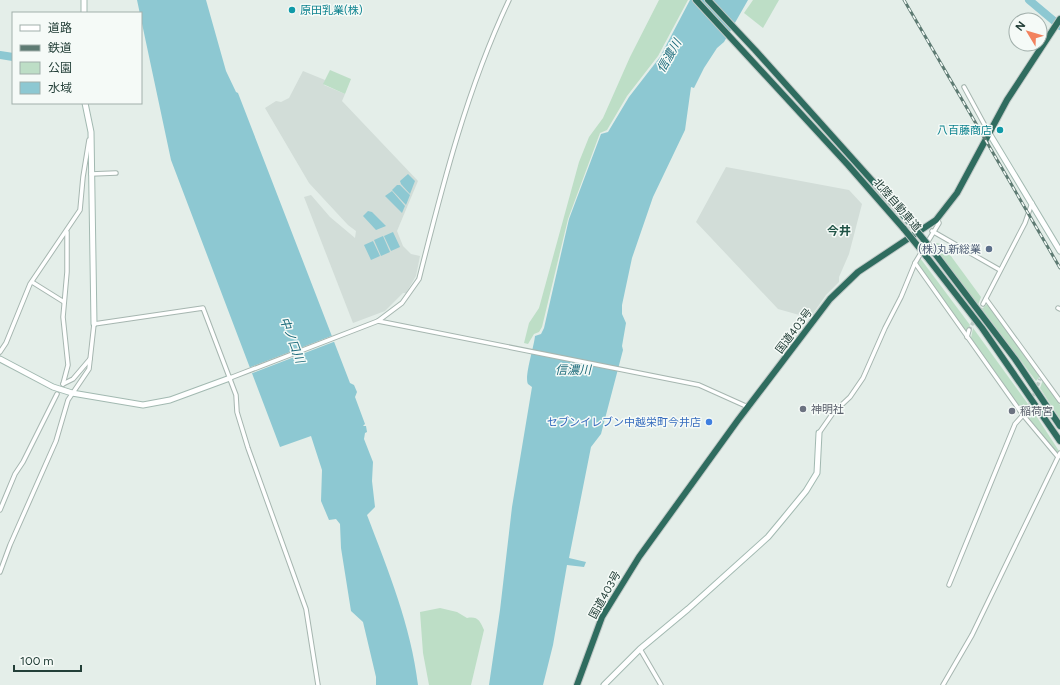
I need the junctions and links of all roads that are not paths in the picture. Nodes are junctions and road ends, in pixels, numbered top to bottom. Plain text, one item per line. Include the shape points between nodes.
1 (84, 0) edge
2 (509, 0) edge
3 (696, 0) edge
4 (708, 0) edge
5 (84, 12) edge
6 (1060, 19) edge
7 (964, 87) dead end
8 (85, 104) edge
9 (91, 132) junction
10 (989, 133) junction
11 (116, 172) dead end
12 (91, 174) junction
13 (1032, 203) junction
14 (937, 218) junction
15 (67, 231) junction
16 (932, 231) junction
17 (1060, 251) edge
18 (915, 263) junction
19 (1000, 270) junction
20 (32, 282) junction
21 (986, 299) junction
22 (64, 302) junction
23 (983, 304) tunnel mouth
24 (378, 321) junction
25 (94, 324) junction
26 (969, 330) tunnel mouth
27 (967, 337) junction
28 (0, 352) edge
29 (0, 359) edge
30 (91, 359) junction
31 (230, 378) junction
32 (72, 393) junction
33 (57, 394) dead end
34 (1060, 401) edge
35 (748, 407) junction
36 (1023, 415) junction
37 (1060, 426) edge
38 (820, 433) joint
39 (1060, 441) edge
40 (1059, 455) edge
41 (0, 510) edge
42 (0, 572) edge
43 (950, 585) dead end
44 (640, 649) junction
45 (318, 685) edge
46 (577, 685) edge
47 (604, 685) edge
48 (660, 685) edge
49 (943, 685) edge

1 - 5 street
2 - 24 street via 462,117 418,279 402,303
3 - 39 highway, 北陸自動車道, bridge via 904,229 991,340
4 - 37 highway, 北陸自動車道, bridge via 911,224 1015,359
6 - 10 highway, 国道403号 via 1019,80
7 - 10 street
8 - 9 street
9 - 12 street
9 - 15 street via 83,177 82,206
10 - 13 street
10 - 14 highway, 国道403号 via 957,193
11 - 12 street
12 - 25 street
13 - 17 street
13 - 19 street via 1025,223
14 - 16 street via 939,223
14 - 35 highway, 国道403号 via 846,282 830,299
15 - 20 street
15 - 22 street
16 - 18 street
16 - 19 street
18 - 27 street
18 - 38 street via 863,378 850,397 833,413
19 - 21 street
20 - 22 street
20 - 28 street
21 - 23 street
21 - 34 street
22 - 30 street via 68,364 63,384 73,379
24 - 31 street
24 - 35 street via 699,385
25 - 30 street
25 - 31 street via 203,308
26 - 27 street
27 - 36 street
29 - 32 street via 45,383
30 - 32 street via 85,377
31 - 32 street via 149,405
31 - 45 street via 248,448 306,609
32 - 42 street via 63,412 56,441 45,469 29,500
33 - 41 street via 15,474
35 - 46 highway, 国道403号 via 629,571 602,617
36 - 40 street
36 - 43 street via 1015,424
38 - 44 street via 817,473 784,519 768,537
40 - 49 street via 972,635
44 - 47 street
44 - 48 street

